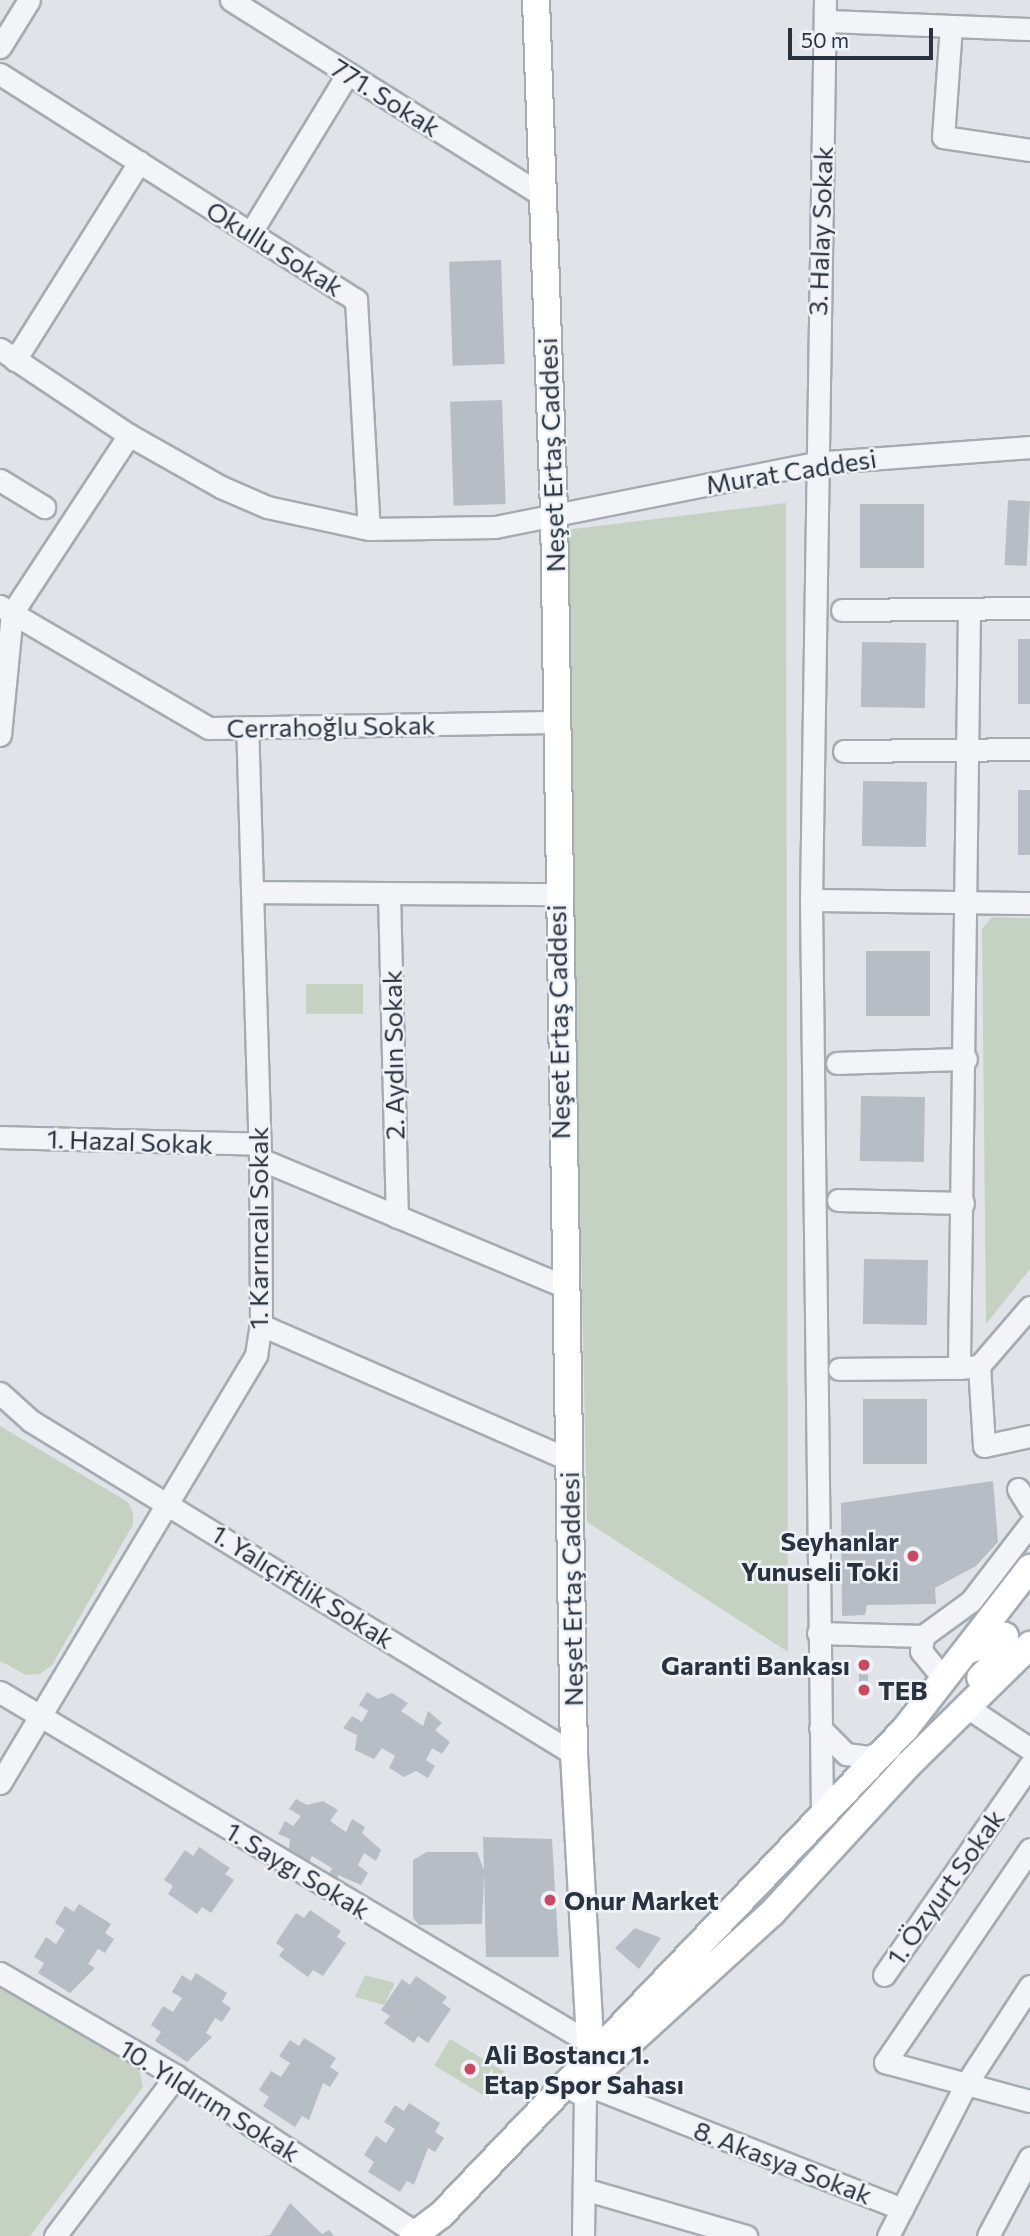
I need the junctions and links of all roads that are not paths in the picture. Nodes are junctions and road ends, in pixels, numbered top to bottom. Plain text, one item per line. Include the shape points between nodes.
1 (29, 0) edge
2 (231, 0) edge
3 (536, 0) edge
4 (826, 10) edge
5 (951, 26) junction
6 (1030, 29) edge
7 (0, 47) edge
8 (348, 73) junction
9 (0, 74) edge
10 (1030, 150) edge
11 (139, 162) junction
12 (542, 195) junction
13 (251, 232) junction
14 (7, 355) edge
15 (129, 435) junction
16 (1030, 447) edge
17 (814, 463) junction
18 (0, 480) edge
19 (44, 507) dead end
20 (554, 512) junction
21 (369, 529) junction
22 (1030, 608) edge
23 (6, 609) edge
24 (842, 610) dead end
25 (969, 610) junction
26 (556, 722) junction
27 (247, 727) junction
28 (0, 736) edge
29 (1030, 748) edge
30 (844, 751) dead end
31 (969, 752) junction
32 (252, 892) junction
33 (390, 893) junction
34 (556, 894) junction
35 (811, 900) junction
36 (969, 902) junction
37 (1030, 903) edge
38 (966, 1059) junction
39 (837, 1063) dead end
40 (0, 1137) edge
41 (260, 1152) junction
42 (838, 1200) dead end
43 (962, 1203) junction
44 (397, 1217) junction
45 (563, 1286) junction
46 (1030, 1307) edge
47 (261, 1325) junction
48 (969, 1367) junction
49 (839, 1369) dead end
50 (0, 1393) edge
51 (0, 1410) edge
52 (31, 1421) junction
53 (1030, 1436) edge
54 (568, 1459) junction
55 (1018, 1489) dead end
56 (169, 1503) junction
57 (1030, 1508) edge
58 (1030, 1524) edge
59 (1030, 1568) edge
60 (818, 1633) junction
61 (923, 1636) junction
62 (1030, 1645) edge
63 (967, 1650) junction
64 (943, 1678) junction
65 (0, 1692) edge
66 (976, 1713) dead end
67 (40, 1716) junction
68 (820, 1728) junction
69 (885, 1749) junction
70 (1030, 1749) edge
71 (574, 1754) junction
72 (914, 1760) junction
73 (1030, 1765) edge
74 (0, 1783) edge
75 (822, 1814) junction
76 (1030, 1849) edge
77 (0, 1973) edge
78 (884, 1975) dead end
79 (1030, 1986) edge
80 (594, 2045) junction
81 (176, 2076) junction
82 (585, 2084) junction
83 (966, 2084) junction
84 (1030, 2101) edge
85 (1030, 2157) edge
86 (584, 2189) junction
87 (902, 2208) junction
88 (421, 2235) edge
89 (55, 2236) edge
90 (583, 2236) edge
91 (746, 2236) edge
92 (888, 2236) edge
93 (988, 2236) edge

1 - 7 street
2 - 8 street, 771. Sokak
3 - 12 main road, Neşet Ertaş Caddesi
4 - 5 street
4 - 17 street, 3. Halay Sokak
5 - 6 street
5 - 10 street via 943,137
8 - 12 street, 771. Sokak
8 - 13 street
9 - 11 street, Okullu Sokak
11 - 13 street, Okullu Sokak
11 - 14 street
12 - 20 main road, Neşet Ertaş Caddesi
13 - 21 street, Okullu Sokak via 356,300
14 - 15 street, Murat Caddesi
15 - 21 street, Murat Caddesi via 267,507
15 - 23 street
16 - 17 street, Murat Caddesi
17 - 20 street, Murat Caddesi
17 - 35 street, 3. Halay Sokak
18 - 19 street
20 - 21 street, Murat Caddesi via 495,527
20 - 26 main road, Neşet Ertaş Caddesi
22 - 25 street
23 - 27 street, Cerrahoğlu Sokak via 209,728
23 - 28 street
24 - 25 street
25 - 31 street
26 - 27 street, Cerrahoğlu Sokak
26 - 34 main road, Neşet Ertaş Caddesi
27 - 32 street, 1. Karıncalı Sokak
29 - 31 street
30 - 31 street
31 - 36 street
32 - 33 street
32 - 41 street, 1. Karıncalı Sokak
33 - 34 street
33 - 44 street, 2. Aydın Sokak
34 - 45 main road, Neşet Ertaş Caddesi
35 - 36 street
35 - 60 street, 3. Halay Sokak
36 - 37 street
36 - 38 street
38 - 39 street
38 - 43 street
40 - 41 street, 1. Hazal Sokak
41 - 44 street
41 - 47 street, 1. Karıncalı Sokak
42 - 43 street
43 - 48 street
44 - 45 street
45 - 54 main road, Neşet Ertaş Caddesi
46 - 48 street
47 - 54 street
47 - 56 street, 1. Karıncalı Sokak via 256,1356
48 - 49 street
48 - 53 street via 984,1446
50 - 52 street
51 - 52 street
52 - 56 street, 1. Yalıçiftlik Sokak
54 - 71 main road, Neşet Ertaş Caddesi
55 - 57 street
56 - 67 street, 1. Karıncalı Sokak
56 - 71 street, 1. Yalıçiftlik Sokak
58 - 61 street via 971,1601
59 - 63 main road
60 - 61 street
60 - 68 street, 3. Halay Sokak
61 - 64 street via 924,1658
62 - 72 main road
63 - 64 main road
63 - 72 main road via 1005,1636 995,1664 953,1704
64 - 69 main road
65 - 67 street, 1. Saygı Sokak
66 - 70 street
67 - 74 street, 1. Karıncalı Sokak
67 - 80 street, 1. Saygı Sokak
68 - 69 street via 846,1754 869,1757
68 - 75 street, 3. Halay Sokak
69 - 75 main road
71 - 80 main road, Neşet Ertaş Caddesi
72 - 82 main road via 772,1913
73 - 78 street, 1. Özyurt Sokak
75 - 80 main road
76 - 83 street via 885,2062
77 - 81 street, 10. Yıldırım Sokak
79 - 83 street
80 - 88 main road
81 - 88 street, 10. Yıldırım Sokak
81 - 89 street
82 - 86 street
82 - 87 street, 8. Akasya Sokak
82 - 88 main road
83 - 84 street
83 - 87 street
85 - 93 street
86 - 90 street
86 - 91 street
87 - 92 street

